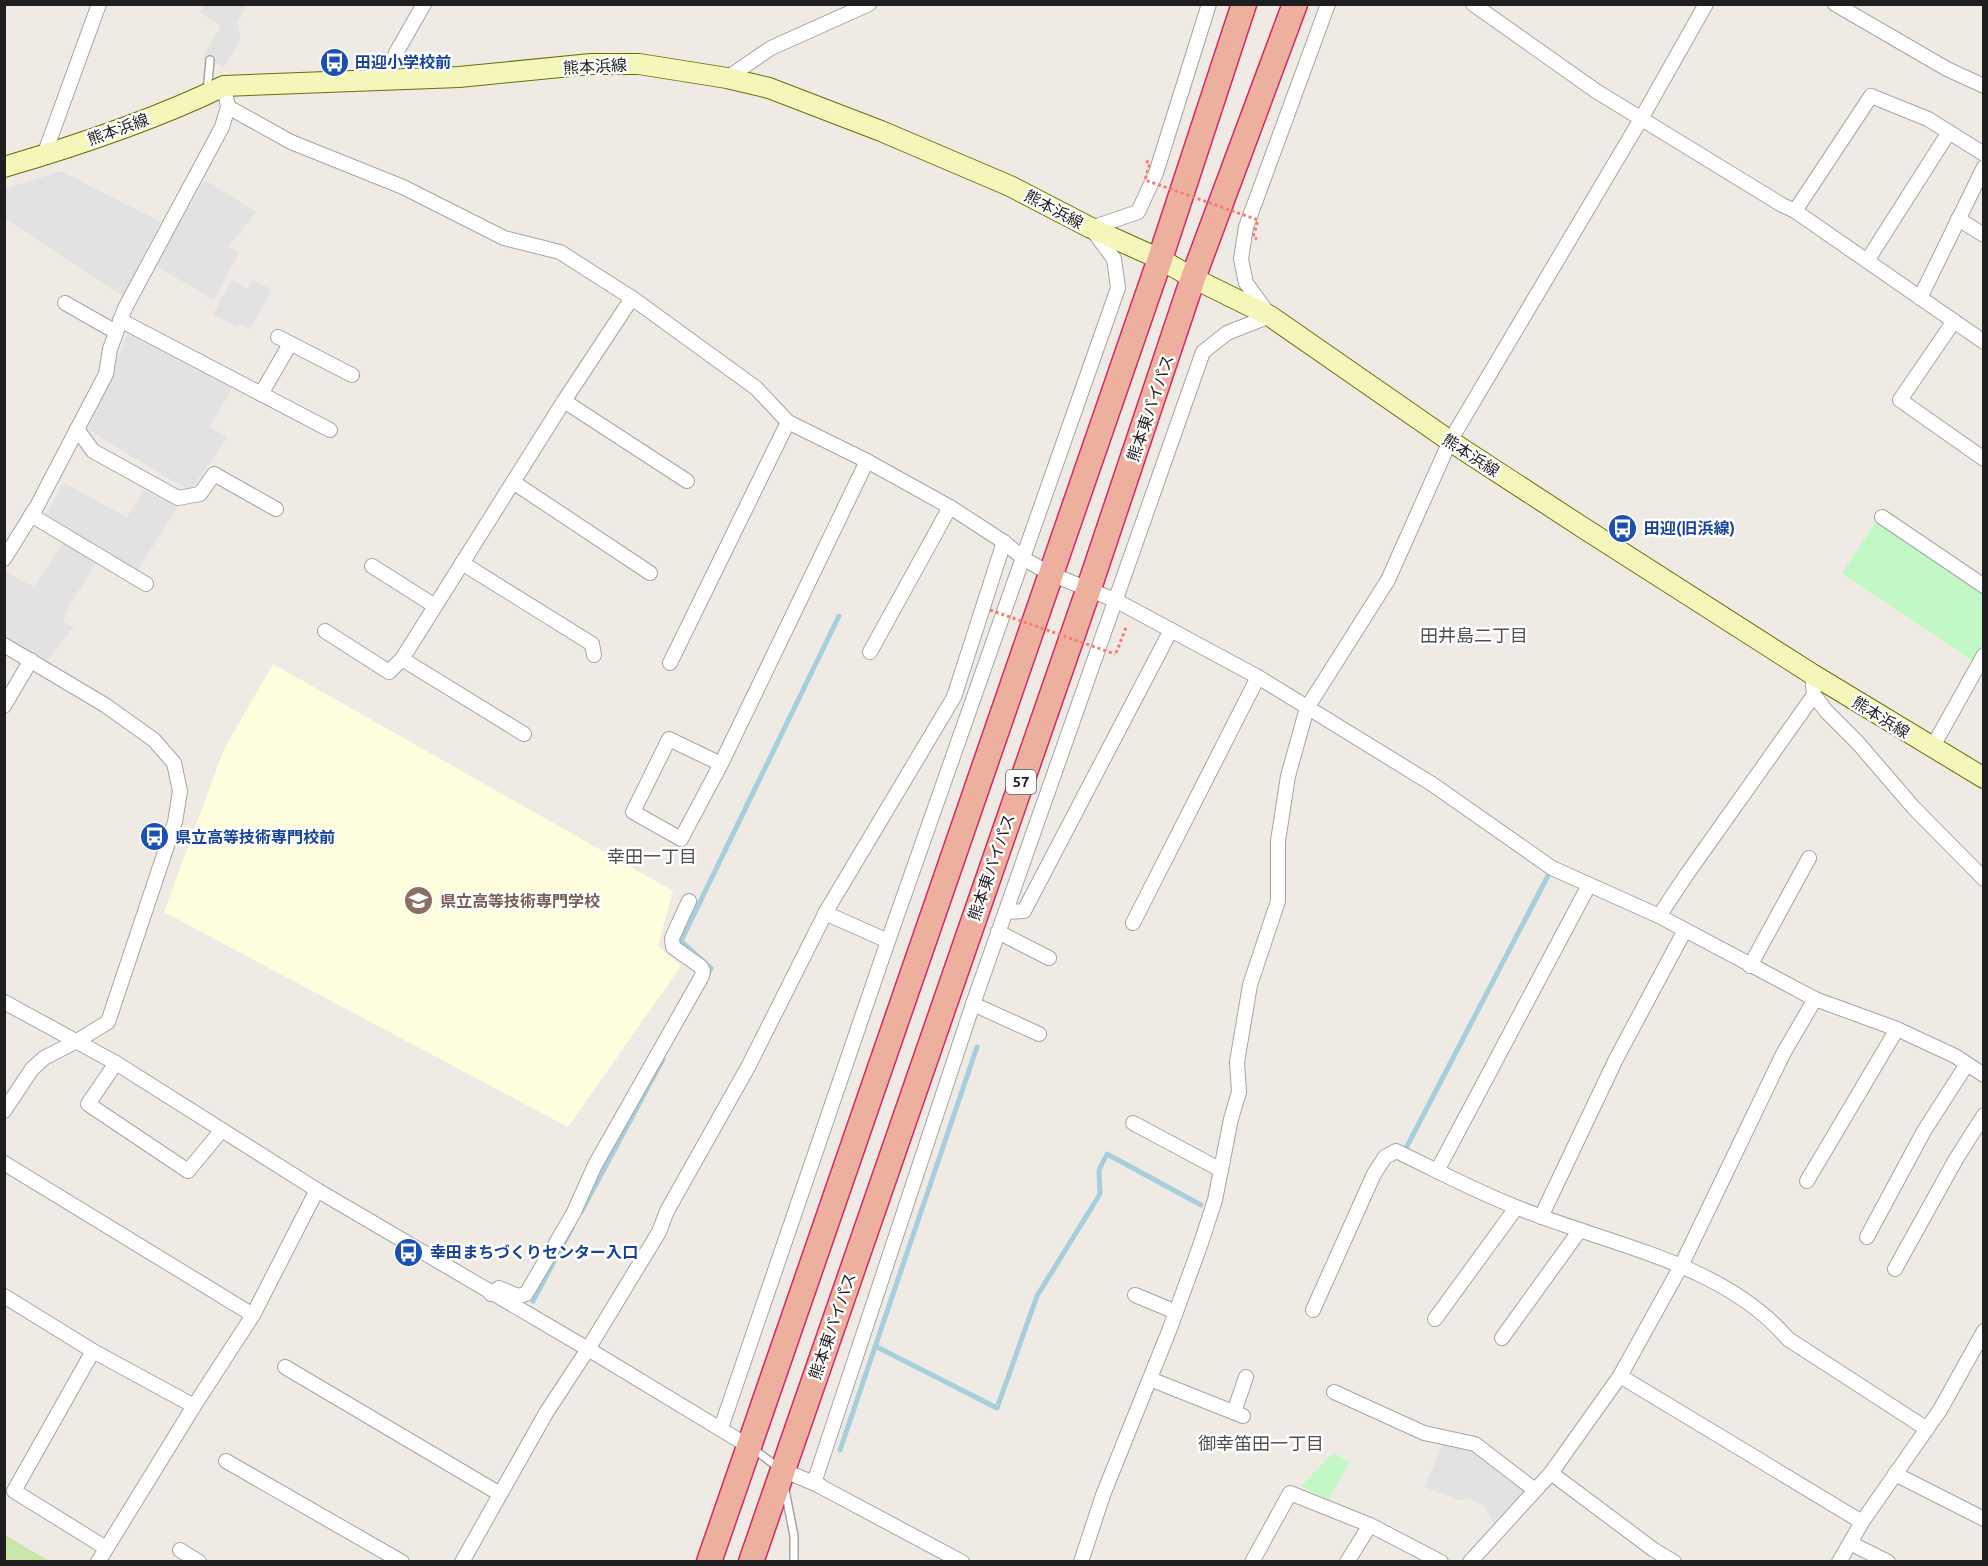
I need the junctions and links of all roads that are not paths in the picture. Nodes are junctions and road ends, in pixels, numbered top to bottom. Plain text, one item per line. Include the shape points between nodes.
1 (99, 4) edge
2 (424, 4) edge
3 (869, 4) edge
4 (1209, 4) edge
5 (1244, 4) edge
6 (1295, 4) edge
7 (1328, 4) edge
8 (1473, 4) edge
9 (1706, 4) edge
10 (1835, 4) edge
11 (210, 60) dead end
12 (727, 78) junction
13 (387, 80) junction
14 (1983, 86) edge
15 (215, 90) junction
16 (228, 107) junction
17 (1641, 119) junction
18 (1949, 132) junction
19 (1983, 154) edge
20 (44, 155) junction
21 (4, 167) edge
22 (1983, 167) edge
23 (1795, 211) junction
24 (1958, 219) junction
25 (1091, 228) junction
26 (1983, 235) edge
27 (1160, 259) junction
28 (1868, 261) junction
29 (1193, 278) junction
30 (1920, 297) junction
31 (632, 298) junction
32 (65, 303) dead end
33 (1270, 316) junction
34 (1954, 321) junction
35 (118, 326) junction
36 (1983, 342) edge
37 (352, 375) dead end
38 (261, 394) junction
39 (564, 401) junction
40 (789, 422) junction
41 (77, 429) junction
42 (330, 430) dead end
43 (1450, 441) junction
44 (1983, 459) edge
45 (867, 461) junction
46 (687, 481) dead end
47 (513, 482) junction
48 (950, 507) junction
49 (276, 509) dead end
50 (31, 515) junction
51 (1882, 517) dead end
52 (1004, 542) junction
53 (4, 559) edge
54 (1024, 559) junction
55 (462, 563) junction
56 (372, 566) dead end
57 (650, 573) dead end
58 (1051, 574) junction
59 (146, 584) dead end
60 (1983, 586) edge
61 (1089, 588) junction
62 (1117, 600) junction
63 (435, 606) junction
64 (1171, 630) junction
65 (325, 631) dead end
66 (4, 645) edge
67 (870, 652) dead end
68 (1983, 655) edge
69 (594, 656) dead end
70 (402, 659) junction
71 (31, 660) junction
72 (670, 663) dead end
73 (1812, 674) junction
74 (1258, 677) junction
75 (1814, 695) junction
76 (4, 706) edge
77 (1307, 708) junction
78 (524, 734) dead end
79 (1932, 748) junction
80 (721, 764) junction
81 (1983, 778) edge
82 (1809, 858) dead end
83 (1983, 879) edge
84 (1589, 885) junction
85 (689, 901) dead end
86 (1006, 912) junction
87 (825, 913) junction
88 (1659, 916) junction
89 (1133, 923) dead end
90 (1685, 930) junction
91 (998, 933) junction
92 (888, 941) junction
93 (1049, 958) dead end
94 (1750, 966) junction
95 (1815, 999) junction
96 (4, 1002) edge
97 (973, 1004) junction
98 (1897, 1029) junction
99 (1039, 1034) dead end
100 (77, 1041) junction
101 (116, 1063) junction
102 (1967, 1064) junction
103 (1983, 1075) edge
104 (4, 1111) edge
105 (1983, 1115) edge
106 (1133, 1123) dead end
107 (221, 1131) junction
108 (4, 1163) edge
109 (1221, 1170) junction
110 (1437, 1171) junction
111 (1807, 1181) dead end
112 (317, 1190) junction
113 (1516, 1208) junction
114 (1541, 1216) junction
115 (1580, 1230) junction
116 (1867, 1237) dead end
117 (1681, 1266) junction
118 (1895, 1269) dead end
119 (491, 1294) junction
120 (1135, 1295) dead end
121 (4, 1296) edge
122 (1313, 1310) dead end
123 (1176, 1312) junction
124 (253, 1315) junction
125 (1435, 1319) dead end
126 (1983, 1331) edge
127 (1502, 1338) dead end
128 (588, 1349) junction
129 (93, 1351) junction
130 (285, 1367) dead end
131 (1620, 1376) junction
132 (1246, 1377) dead end
133 (1150, 1379) junction
134 (1334, 1392) dead end
135 (194, 1406) junction
136 (721, 1428) junction
137 (1927, 1429) junction
138 (750, 1447) junction
139 (226, 1461) dead end
140 (782, 1470) junction
141 (1551, 1473) junction
142 (1895, 1474) junction
143 (814, 1483) junction
144 (1535, 1490) junction
145 (500, 1494) junction
146 (1983, 1519) edge
147 (1862, 1522) junction
148 (1370, 1525) junction
149 (1850, 1543) junction
150 (106, 1548) junction
151 (180, 1550) dead end
152 (1475, 1560) edge
153 (98, 1562) edge
154 (199, 1562) edge
155 (402, 1562) edge
156 (462, 1562) edge
157 (709, 1562) edge
158 (751, 1562) edge
159 (794, 1562) edge
160 (962, 1562) edge
161 (969, 1562) edge
162 (1081, 1562) edge
163 (1252, 1562) edge
164 (1347, 1562) edge
165 (1441, 1562) edge
166 (1674, 1562) edge
167 (1839, 1562) edge
168 (1888, 1562) edge

1 - 20 street
2 - 13 street via 396,53
3 - 12 street via 771,48
4 - 25 street via 1156,173 1138,212
5 - 27 highway, 57
6 - 29 highway, 熊本東バイパス / 57
7 - 33 street via 1246,227 1241,259 1245,283
8 - 17 street
9 - 17 street
10 - 14 street
11 - 15 lane
12 - 13 main road, 熊本浜線 via 639,64 591,64
12 - 25 main road, 熊本浜線 via 769,88 881,131 1010,186
13 - 15 main road, 熊本浜線
15 - 16 street
15 - 20 main road, 熊本浜線
16 - 31 street via 291,142 403,187 504,238 560,252
16 - 35 street via 222,127 145,267
17 - 23 street
17 - 43 street
18 - 19 street
18 - 23 street via 1928,119 1871,96
18 - 28 street
20 - 21 main road, 熊本浜線
22 - 24 street
23 - 28 street
24 - 26 street
24 - 30 street
25 - 27 main road, 熊本浜線
25 - 54 street via 1113,259 1118,288
27 - 29 main road, 熊本浜線
27 - 58 highway, 57
28 - 30 street
29 - 33 main road, 熊本浜線
29 - 61 highway, 熊本東バイパス / 57
30 - 34 street
31 - 39 street
31 - 40 street via 756,388
32 - 35 street
33 - 43 main road, 熊本浜線
33 - 62 street via 1227,333 1203,352
34 - 36 street
34 - 44 street via 1900,400
35 - 38 street
35 - 41 street via 106,374
37 - 38 street via 284,340
38 - 42 street
39 - 46 street
39 - 47 street
40 - 45 street
40 - 72 street
41 - 49 street via 93,451 178,498 200,494 214,474
41 - 50 street
43 - 73 main road, 熊本浜線
43 - 77 street via 1388,580
45 - 48 street
45 - 80 street
47 - 55 street
47 - 57 street
48 - 52 street
48 - 67 street
50 - 53 street
50 - 59 street
51 - 60 street
52 - 54 street
52 - 87 street via 954,697
54 - 58 street
54 - 92 street
55 - 63 street
55 - 69 street via 574,631 592,644
56 - 63 street
58 - 61 street
58 - 138 highway, 57
61 - 62 street
61 - 140 highway, 熊本東バイパス / 57
62 - 64 street
62 - 86 street
63 - 70 street
64 - 74 street
64 - 86 street via 1024,911
65 - 70 street via 389,672
66 - 71 street
68 - 79 street
70 - 78 street
71 - 76 street
71 - 100 street via 154,740 174,764 180,791 175,822 108,1022
73 - 75 street
73 - 79 main road, 熊本浜線
74 - 77 street
74 - 89 street
75 - 83 street
75 - 88 street
77 - 84 street via 1432,784 1552,868
77 - 109 street via 1288,776 1278,841 1278,901 1250,985 1237,1062 1239,1092
79 - 81 main road, 熊本浜線
80 - 80 street via 681,838 633,812 669,739
82 - 94 street
84 - 88 street
84 - 110 street
85 - 119 street via 672,938 673,947 701,967 702,976 526,1294 518,1296 499,1288
86 - 91 street
87 - 92 street
87 - 128 street via 659,1232
88 - 90 street
90 - 94 street
90 - 114 street via 1616,1059
91 - 93 street
91 - 97 street
92 - 136 street
94 - 95 street
95 - 98 street
95 - 117 street via 1783,1054
96 - 100 street
97 - 99 street
97 - 143 street
98 - 102 street
98 - 111 street
100 - 101 street
100 - 104 street via 32,1069
101 - 107 street
101 - 107 street via 88,1104 188,1171
102 - 103 street
102 - 116 street via 1924,1131
105 - 118 street
106 - 109 street
107 - 112 street
108 - 124 street
109 - 123 street via 1215,1200
110 - 113 street
110 - 122 street via 1396,1151 1386,1157 1374,1174
112 - 119 street
112 - 124 street
113 - 114 street
113 - 125 street
114 - 115 street
115 - 117 street
115 - 127 street
117 - 131 street
117 - 137 street via 1756,1308 1788,1339
119 - 128 street
120 - 123 street
121 - 129 street
123 - 133 street
124 - 135 street
126 - 137 street
128 - 136 street
128 - 145 street
129 - 135 street
129 - 150 street via 14,1491
130 - 145 street
131 - 141 street
131 - 147 street
132 - 133 street via 1238,1414
133 - 162 street via 1103,1495
134 - 144 street via 1424,1433 1475,1444
135 - 150 street
136 - 138 street
137 - 142 street
138 - 140 lane
138 - 157 highway, 57
139 - 155 street
140 - 143 street
140 - 158 highway, 熊本東バイパス / 57
140 - 159 lane via 794,1536
141 - 144 street
141 - 166 street
142 - 146 street
142 - 147 street
143 - 160 street
143 - 161 street via 923,1531
144 - 152 street
145 - 156 street
147 - 149 street
148 - 163 street via 1290,1492
148 - 164 street
148 - 165 street
149 - 167 street
149 - 168 street
150 - 153 street
151 - 154 street

